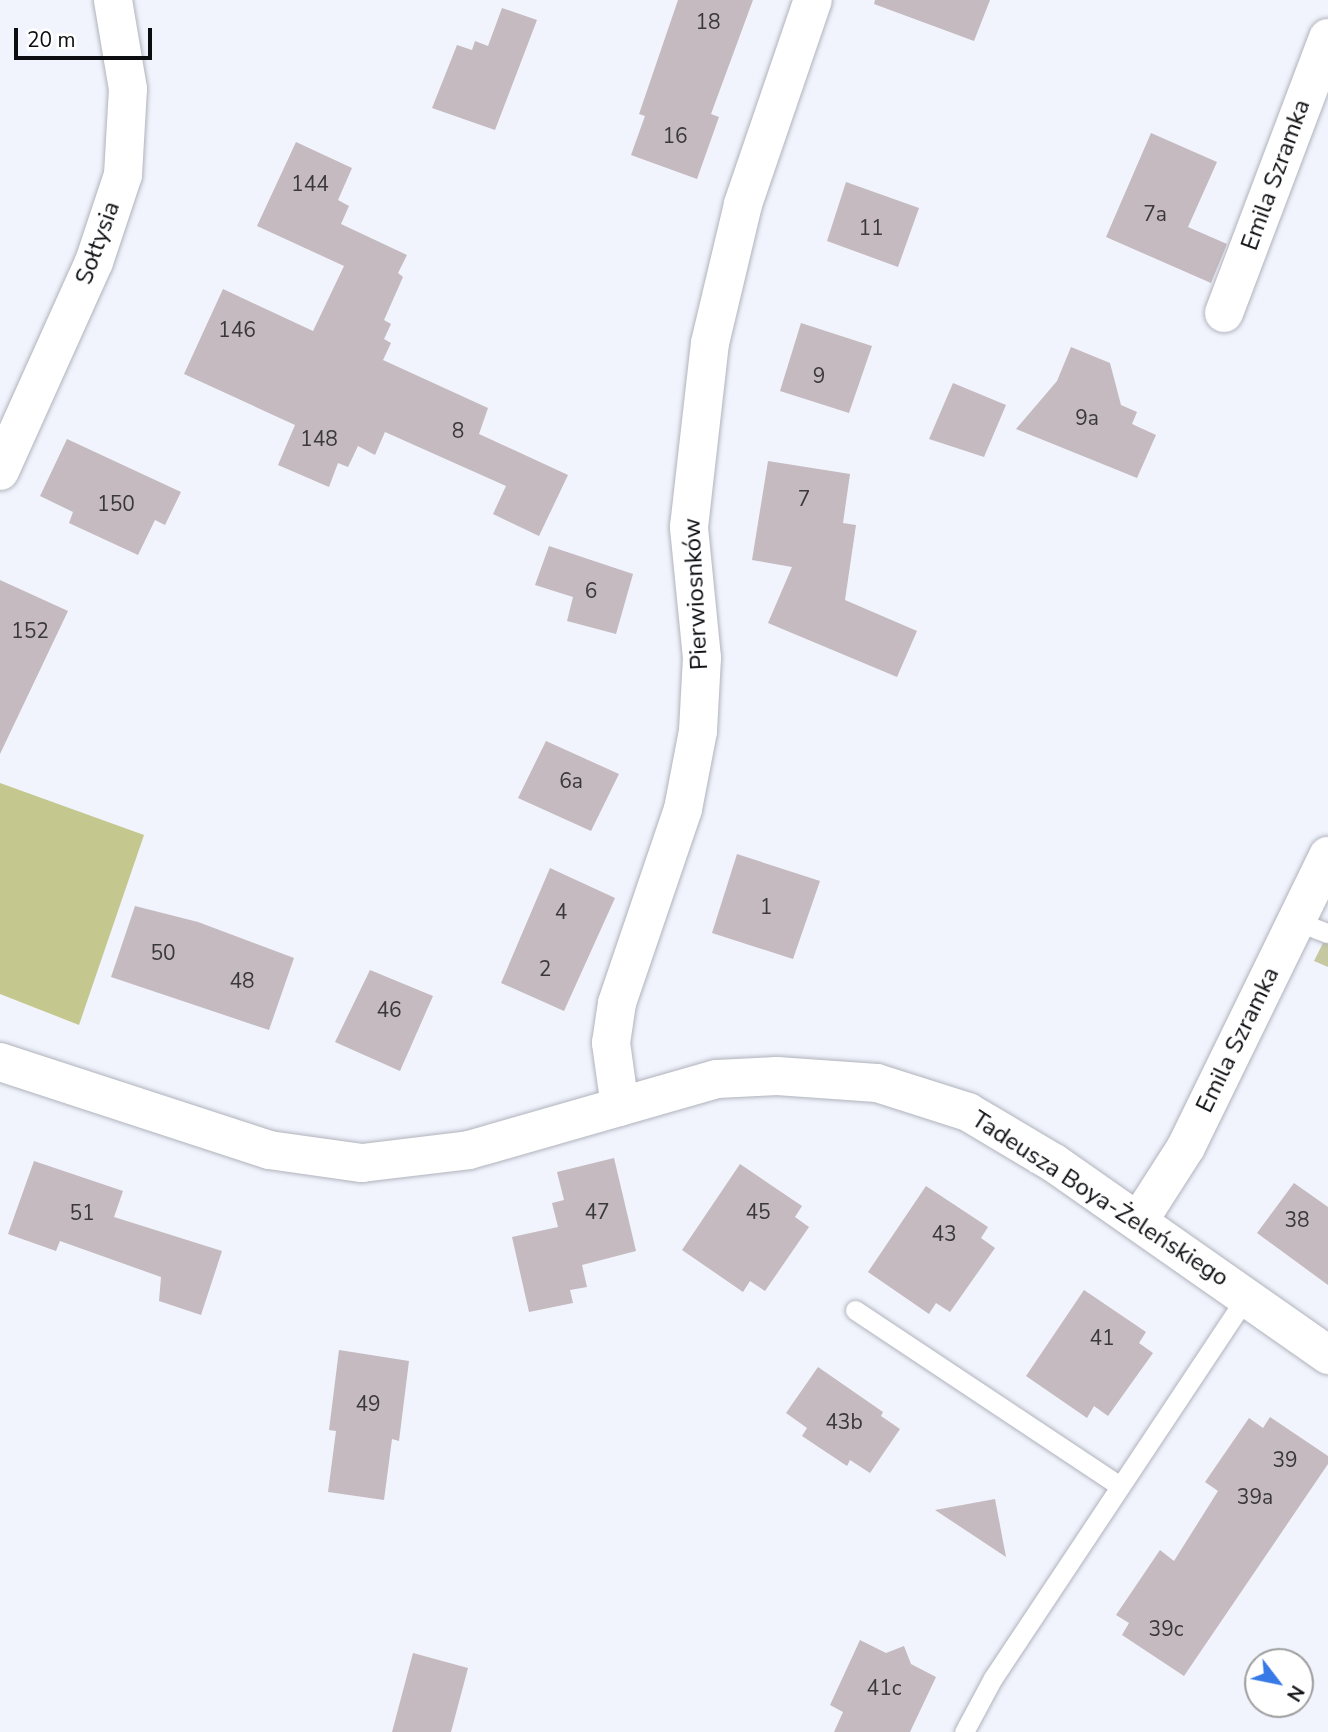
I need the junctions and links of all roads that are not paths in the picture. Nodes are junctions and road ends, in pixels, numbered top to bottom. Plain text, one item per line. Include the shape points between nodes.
1 (113, 0) edge
2 (813, 0) edge
3 (1328, 38) edge
4 (1224, 313) dead end
5 (0, 471) edge
6 (1328, 856) edge
7 (1312, 927) edge
8 (0, 1062) edge
9 (620, 1107) junction
10 (1140, 1219) junction
11 (1247, 1296) junction
12 (855, 1310) dead end
13 (1328, 1355) edge
14 (1121, 1486) junction
15 (964, 1732) edge

1 - 5 street, Sołtysia via 128,89 122,175 94,262
2 - 9 street, Pierwiosnków via 743,204 710,343 689,527 702,659 698,731 683,809 617,1003 611,1043
3 - 4 street, Emila Szramka
6 - 7 street, Emila Szramka
7 - 10 street, Emila Szramka
8 - 9 street, Tadeusza Boya-Żeleńskiego via 186,1126 315,1159 362,1163 469,1150
9 - 10 street, Tadeusza Boya-Żeleńskiego via 717,1079 777,1076 877,1083 968,1112
10 - 11 street, Tadeusza Boya-Żeleńskiego
11 - 13 street, Tadeusza Boya-Żeleńskiego
11 - 14 lane
12 - 14 lane
14 - 15 lane via 993,1678

